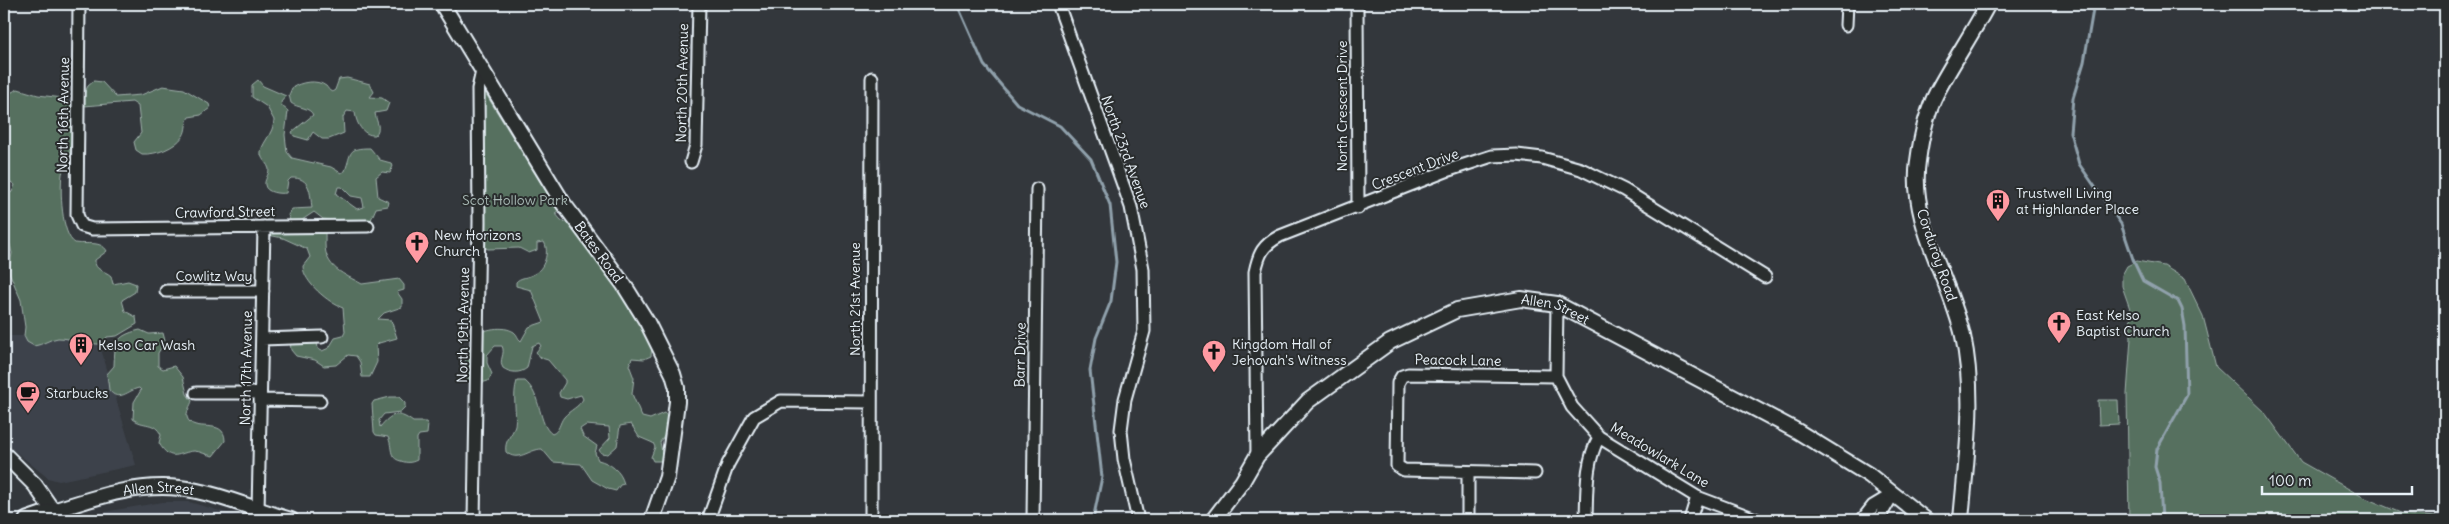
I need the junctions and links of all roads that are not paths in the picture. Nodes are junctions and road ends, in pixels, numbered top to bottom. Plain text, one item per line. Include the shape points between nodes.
1 (79, 4) edge
2 (442, 4) edge
3 (698, 4) edge
4 (1058, 4) edge
5 (1357, 4) edge
6 (1847, 4) edge
7 (1988, 4) edge
8 (1846, 25) dead end
9 (482, 71) junction
10 (872, 78) dead end
11 (690, 162) dead end
12 (1037, 190) dead end
13 (1358, 208) junction
14 (82, 226) joint
15 (264, 226) junction
16 (368, 226) dead end
17 (1765, 277) dead end
18 (166, 291) dead end
19 (263, 291) junction
20 (1557, 304) junction
21 (322, 337) dead end
22 (262, 339) junction
23 (1556, 376) junction
24 (196, 392) dead end
25 (260, 397) junction
26 (320, 400) dead end
27 (869, 402) junction
28 (1599, 436) junction
29 (4, 454) edge
30 (1257, 456) junction
31 (1468, 473) junction
32 (1535, 473) dead end
33 (1893, 494) junction
34 (1697, 497) junction
35 (258, 511) junction
36 (55, 516) edge
37 (27, 520) edge
38 (291, 520) edge
39 (474, 520) edge
40 (652, 520) edge
41 (708, 520) edge
42 (871, 520) edge
43 (1032, 520) edge
44 (1138, 520) edge
45 (1213, 520) edge
46 (1468, 520) edge
47 (1586, 520) edge
48 (1690, 520) edge
49 (1758, 520) edge
50 (1862, 520) edge
51 (1878, 520) edge
52 (1926, 520) edge
53 (1961, 520) edge

1 - 14 street, North 16th Avenue via 76,215
2 - 9 street, Bates Road
3 - 11 street, North 20th Avenue via 696,146
4 - 44 street, North 23rd Avenue via 1131,207 1143,269 1144,331 1121,430
5 - 13 street, North Crescent Drive
6 - 8 street
7 - 53 street, Corduroy Road via 1936,93 1924,130 1917,172 1921,212 1955,308 1967,361 1968,447
9 - 39 street, North 19th Avenue via 478,89
9 - 40 street, Bates Road via 563,203 624,285 673,374 677,402 667,477
10 - 27 street, North 21st Avenue
12 - 43 street, Barr Drive
13 - 17 street, Crescent Drive via 1449,170 1492,156 1542,158 1581,169 1624,190
13 - 30 street, Crescent Drive via 1267,243 1259,255 1255,272
14 - 15 street, Crawford Street
15 - 16 street, Crawford Street
15 - 19 street, North 17th Avenue
18 - 19 street, Cowlitz Way
19 - 22 street, North 17th Avenue
20 - 23 street, Meadowlark Lane
20 - 30 street, Allen Street via 1521,299 1457,310 1390,342 1308,400
20 - 33 street, Allen Street via 1797,430
21 - 22 street
22 - 25 street, North 17th Avenue
23 - 28 street, Meadowlark Lane via 1572,406
23 - 31 street, Peacock Lane via 1402,376 1398,383 1397,466 1404,470
24 - 25 street
25 - 26 street
25 - 35 street, North 17th Avenue
27 - 41 street via 781,401 754,417 728,464
27 - 42 street, North 21st Avenue
28 - 34 street, Meadowlark Lane
28 - 47 street via 1591,452
29 - 36 street via 35,485
30 - 45 street, Allen Street
31 - 32 street, Peacock Lane
31 - 46 street
33 - 50 street via 1873,506
33 - 51 street
33 - 52 street, Allen Street
34 - 48 street
34 - 49 street, Meadowlark Lane
35 - 36 street, Allen Street via 205,493 163,487 127,490
35 - 38 street, Allen Street
36 - 37 main road, Allen Street

